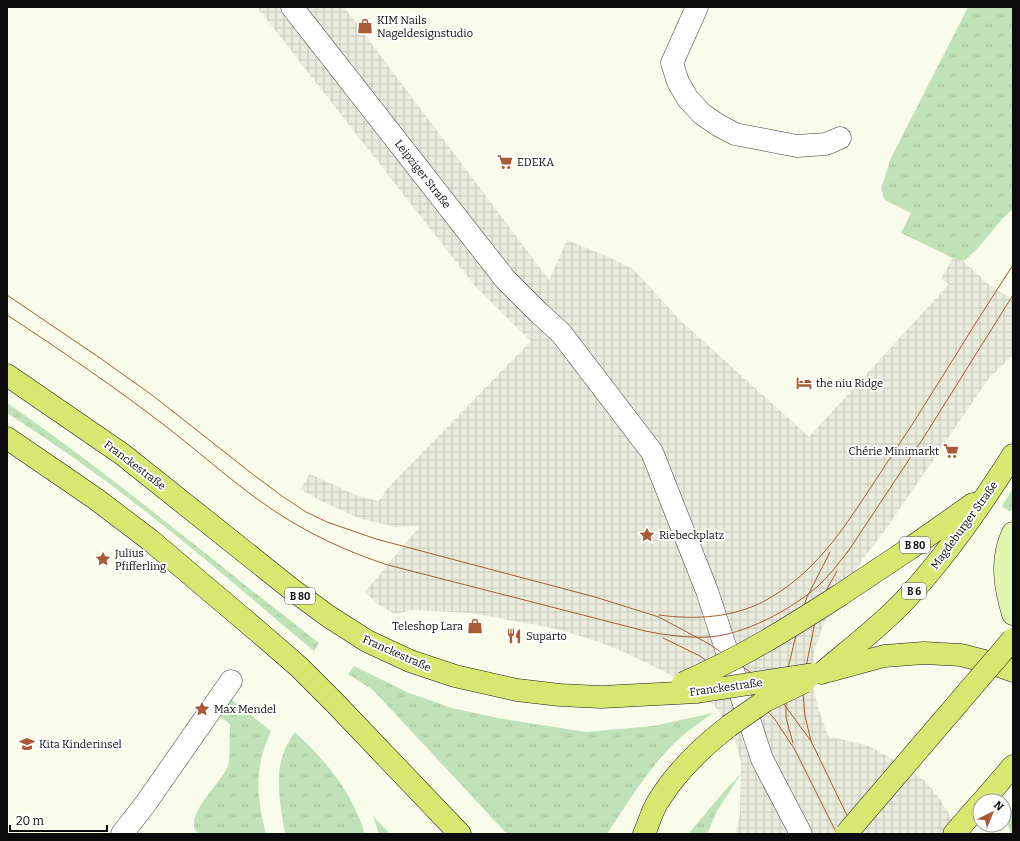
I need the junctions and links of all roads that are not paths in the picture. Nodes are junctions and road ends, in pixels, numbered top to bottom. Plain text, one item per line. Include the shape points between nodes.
1 (292, 7) edge
2 (697, 7) edge
3 (840, 138) dead end
4 (7, 374) edge
5 (7, 438) edge
6 (1013, 455) edge
7 (988, 493) junction
8 (1013, 533) edge
9 (1013, 614) edge
10 (1013, 639) edge
11 (1013, 671) edge
12 (816, 675) junction
13 (232, 681) dead end
14 (690, 688) junction
15 (1013, 766) edge
16 (989, 793) edge
17 (658, 801) junction
18 (972, 813) edge
19 (122, 834) edge
20 (460, 834) edge
21 (634, 834) edge
22 (644, 834) edge
23 (801, 834) edge
24 (846, 834) edge
25 (954, 834) edge

1 - 23 street, Leipziger Straße via 505,279 562,333 652,452 707,591 762,759
2 - 3 street via 672,63 678,82 688,99 702,114 735,134 796,146 826,144
4 - 14 main road, Franckestraße / B 80 via 122,454 328,616 367,641 410,661 455,676 517,690 560,695 644,696
5 - 20 main road via 96,499 150,540 262,634 335,703
6 - 7 main road, Magdeburger Straße / B 6
7 - 12 main road, Magdeburger Straße / B 6 via 929,573 905,600 862,639
7 - 14 main road, B 80, bridge via 904,554 840,596 788,629 716,669
8 - 9 street via 1004,578
10 - 24 main road, bridge
11 - 12 main road, B 80 via 961,655 924,652 884,656
12 - 14 main road, Franckestraße / B 80, bridge
12 - 17 main road, B 6, bridge via 765,701 712,739 675,776
13 - 19 street
15 - 16 main road
17 - 21 main road, B 6
17 - 22 main road
18 - 25 main road

